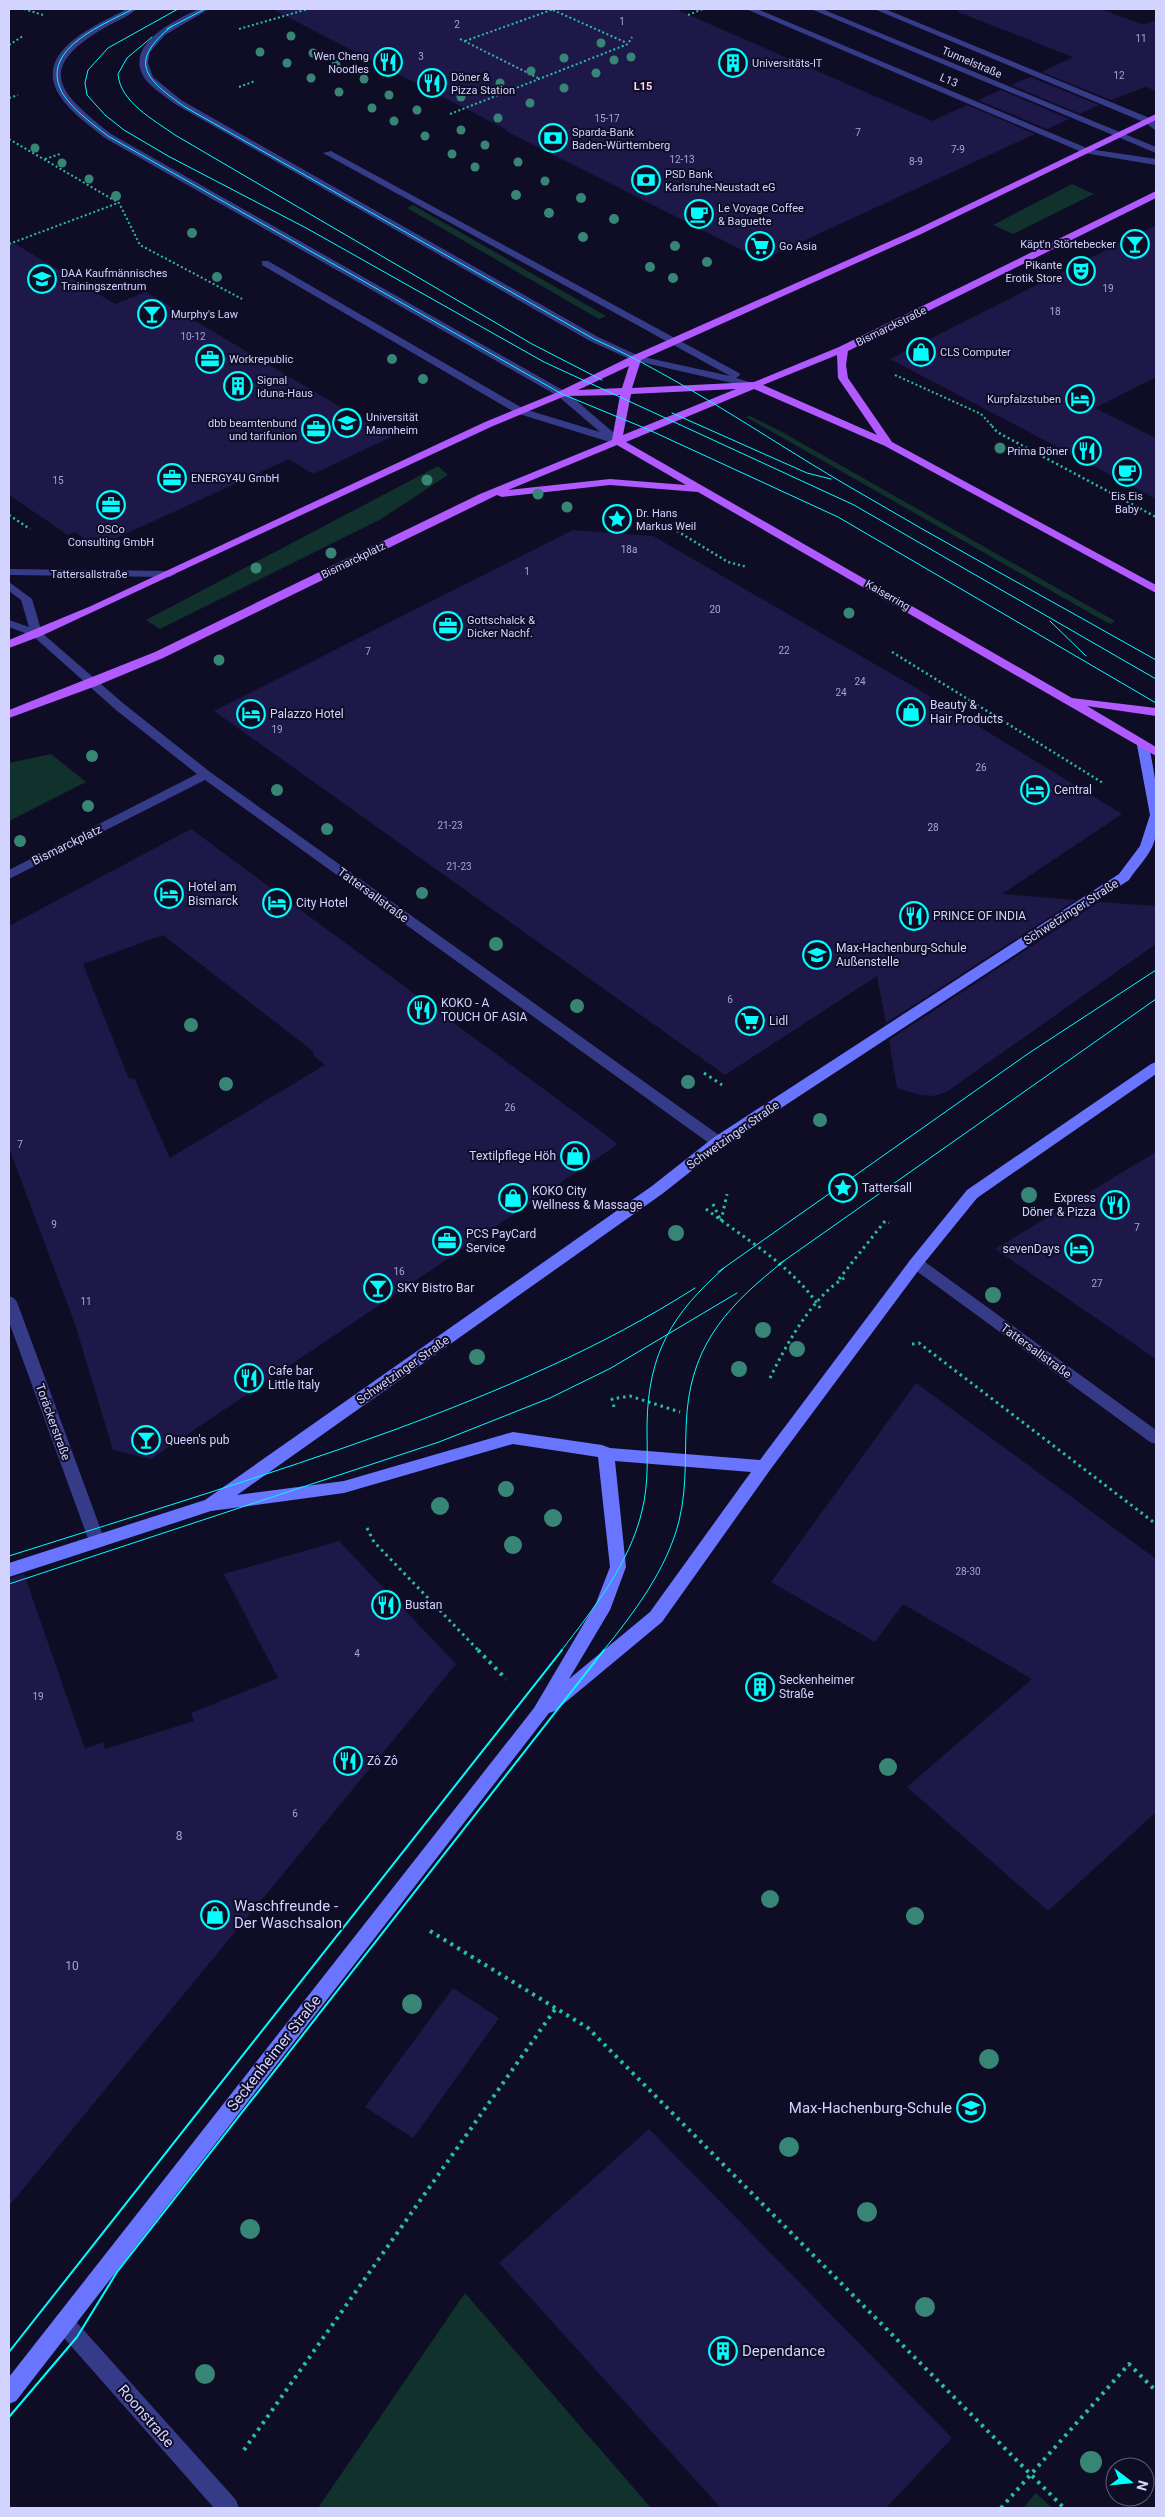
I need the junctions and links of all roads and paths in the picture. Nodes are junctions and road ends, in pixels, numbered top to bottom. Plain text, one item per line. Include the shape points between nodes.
1 (133, 9) edge
2 (205, 9) edge
3 (308, 9) edge
4 (552, 9) edge
5 (703, 9) edge
6 (750, 9) edge
7 (815, 9) edge
8 (878, 9) edge
9 (688, 15) dead end
10 (233, 30) dead end
11 (632, 37) dead end
12 (460, 39) dead end
13 (465, 41) junction
14 (628, 44) junction
15 (540, 79) junction
16 (450, 114) dead end
17 (1152, 119) edge
18 (1156, 128) edge
19 (1120, 135) junction
20 (9, 139) edge
21 (1156, 150) edge
22 (1087, 151) junction
23 (328, 153) dead end
24 (1156, 162) edge
25 (1156, 194) edge
26 (119, 203) junction
27 (9, 244) edge
28 (265, 263) dead end
29 (245, 300) dead end
30 (673, 342) junction
31 (843, 349) junction
32 (636, 358) junction
33 (892, 374) dead end
34 (754, 385) junction
35 (626, 391) junction
36 (562, 394) junction
37 (520, 411) junction
38 (617, 441) junction
39 (889, 444) junction
40 (700, 489) junction
41 (484, 496) junction
42 (1156, 518) edge
43 (671, 526) dead end
44 (754, 569) dead end
45 (9, 572) edge
46 (170, 574) junction
47 (9, 585) edge
48 (1156, 590) edge
49 (9, 623) edge
50 (37, 634) junction
51 (9, 644) edge
52 (888, 650) dead end
53 (92, 683) junction
54 (1068, 700) junction
55 (1156, 712) edge
56 (9, 714) edge
57 (1143, 745) junction
58 (1156, 752) edge
59 (206, 775) junction
60 (1156, 815) edge
61 (9, 874) edge
62 (1156, 1067) edge
63 (718, 1142) junction
64 (721, 1221) dead end
65 (916, 1263) junction
66 (819, 1301) junction
67 (9, 1302) edge
68 (858, 1339) junction
69 (769, 1379) dead end
70 (688, 1415) dead end
71 (1156, 1438) edge
72 (606, 1454) junction
73 (764, 1466) junction
74 (211, 1505) junction
75 (1156, 1524) edge
76 (97, 1541) junction
77 (374, 1542) dead end
78 (9, 1570) edge
79 (540, 1713) junction
80 (389, 1905) junction
81 (556, 2008) junction
82 (64, 2323) junction
83 (1156, 2391) edge
84 (9, 2394) edge
85 (1030, 2474) junction
86 (221, 2500) edge
87 (1001, 2508) edge
88 (1064, 2508) edge

1 - 36 street via 74,42 63,51 59,60 55,73 59,90 89,122 108,136
2 - 32 street via 165,31 147,49 146,74 157,86 185,107 260,150 594,339
3 - 10 path
4 - 13 path
4 - 14 path
5 - 9 path
6 - 22 street, L13
7 - 19 street, Tunnelstraße
8 - 17 street
11 - 14 path
12 - 13 path
13 - 15 path
14 - 15 path
15 - 16 path
17 - 18 street
17 - 19 main road
19 - 21 street, Tunnelstraße
19 - 22 main road
20 - 26 path
22 - 24 street, L13
22 - 30 main road via 907,237
23 - 30 street
25 - 31 main road, Bismarckstraße
26 - 27 path
26 - 29 path via 140,245
28 - 37 street
30 - 32 main road
30 - 34 street
31 - 34 main road, Bismarckstraße
31 - 39 main road via 843,378
32 - 34 street
32 - 35 main road
32 - 36 main road
33 - 42 path via 980,414 997,432
34 - 35 main road
34 - 38 main road, Bismarckstraße
34 - 39 main road
35 - 36 main road
35 - 38 main road
36 - 37 main road
36 - 38 street
37 - 38 street
37 - 46 main road
38 - 40 main road, Kaiserring
38 - 41 main road, Bismarckplatz
39 - 48 main road
40 - 41 main road via 610,482
40 - 54 main road, Kaiserring
41 - 53 main road, Bismarckplatz via 159,655
43 - 44 path via 728,562
45 - 46 street, Tattersallstraße
46 - 50 main road
47 - 50 street via 26,599
49 - 50 street, Tattersallstraße
50 - 51 main road
50 - 53 street, Tattersallstraße
52 - 60 path via 1114,790 1121,809
53 - 56 main road, Bismarckplatz
53 - 59 street, Tattersallstraße
54 - 55 main road
54 - 57 main road, Kaiserring
57 - 58 main road, Kaiserring
57 - 60 street, Schwetzinger Straße
59 - 61 street, Bismarckplatz
59 - 63 street, Tattersallstraße
60 - 63 street, Schwetzinger Straße via 1146,847 1124,877
62 - 65 street via 972,1194
63 - 74 street, Schwetzinger Straße via 649,1196
64 - 66 path
65 - 68 street
65 - 71 street, Tattersallstraße
66 - 68 path via 827,1324
66 - 69 path via 782,1353
67 - 76 street, Toräckerstraße
68 - 73 street
68 - 75 path via 880,1346 918,1343
70 - 72 path via 630,1396 612,1399 618,1428
72 - 73 street, Schwetzinger Straße
72 - 74 street, Schwetzinger Straße via 513,1438 344,1487
72 - 79 street, Seckenheimer Straße via 618,1567 604,1605
73 - 79 street, Seckenheimer Straße via 656,1617
74 - 76 street, Schwetzinger Straße
76 - 78 street, Schwetzinger Straße
77 - 79 path
79 - 80 street, Seckenheimer Straße
80 - 81 path
80 - 82 street, Seckenheimer Straße
81 - 85 path via 588,2028
81 - 86 path
82 - 84 street, Seckenheimer Straße
82 - 86 street, Roonstraße
83 - 85 path via 1129,2364
85 - 87 path
85 - 88 path

